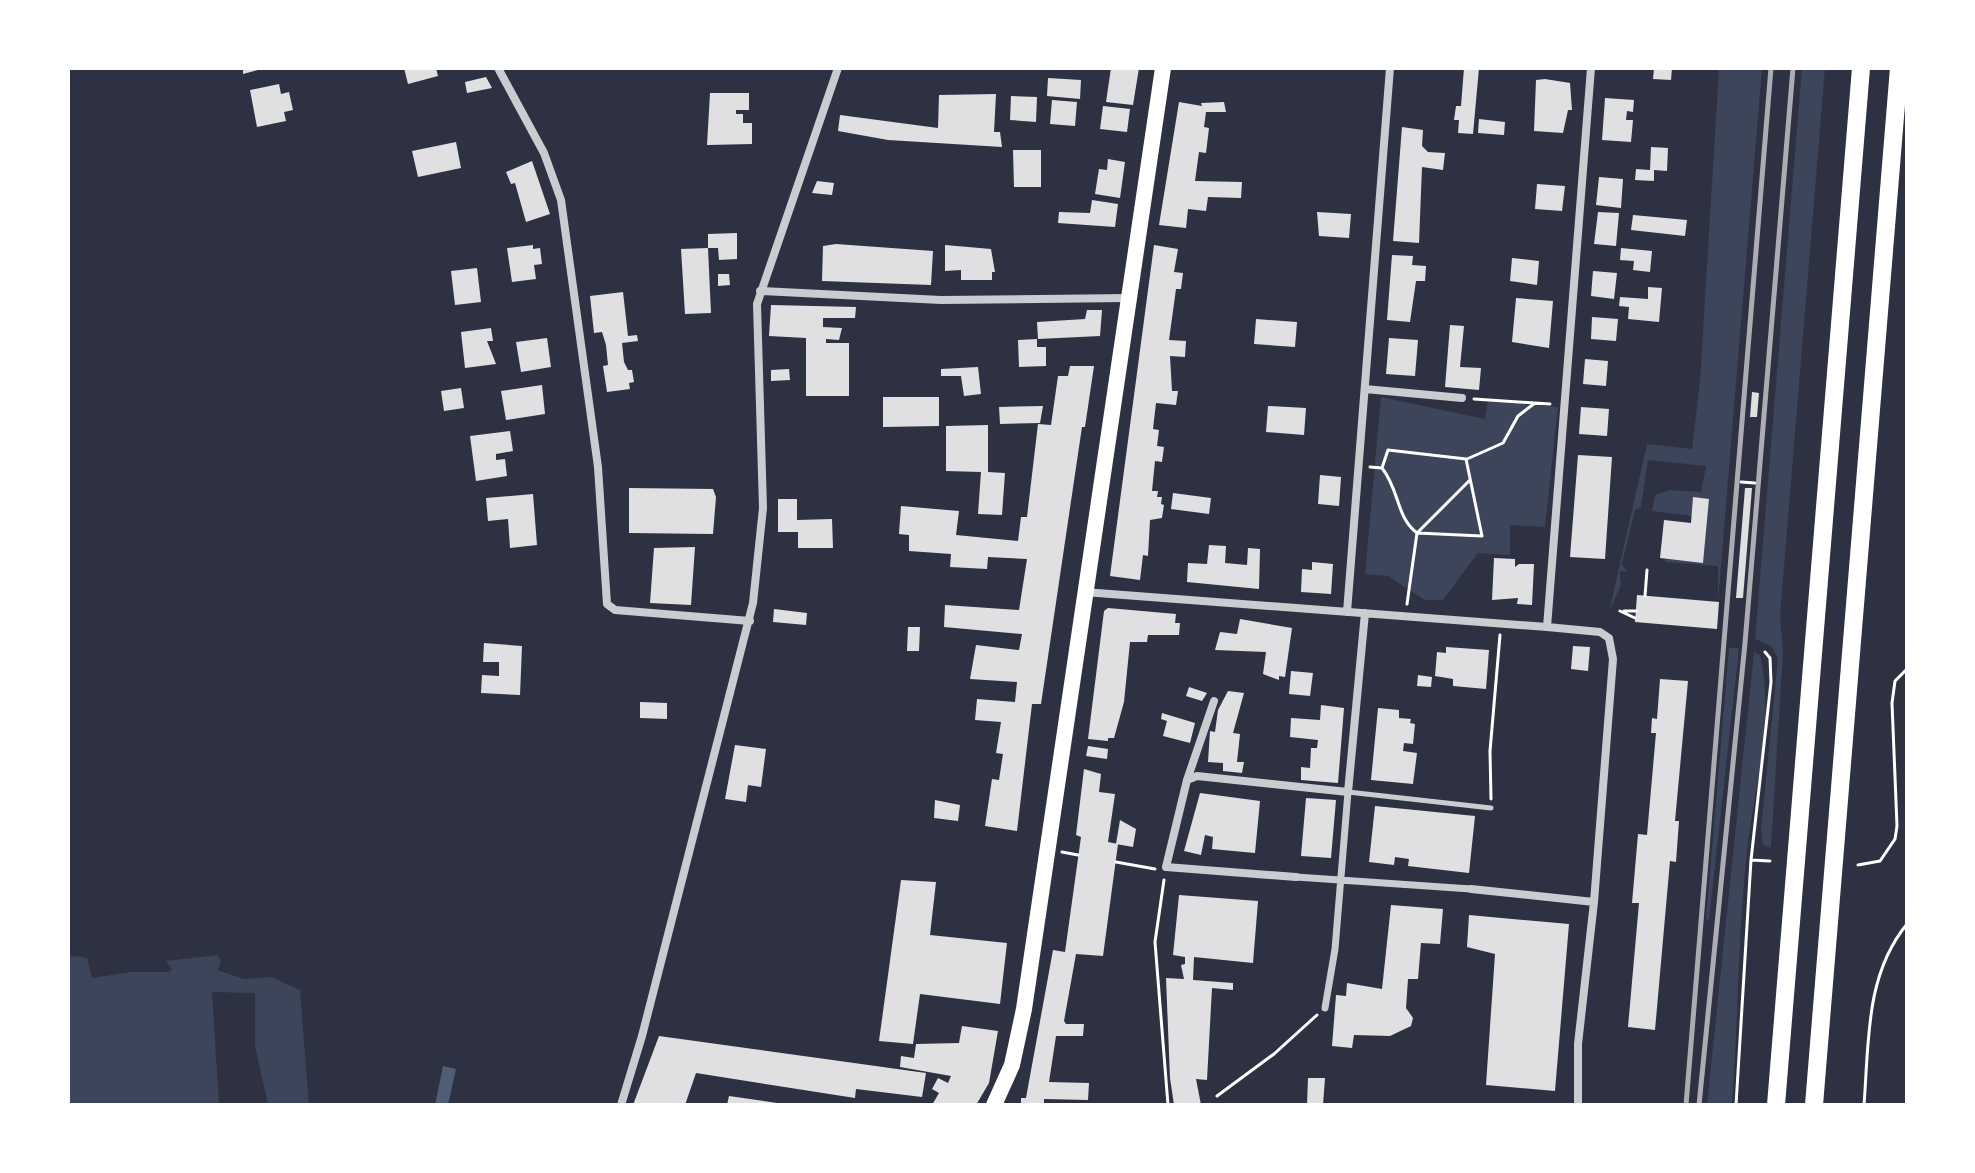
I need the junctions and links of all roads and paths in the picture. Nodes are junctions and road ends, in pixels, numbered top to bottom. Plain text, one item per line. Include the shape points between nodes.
1 (498, 68) edge
2 (838, 68) edge
3 (1163, 68) edge
4 (1390, 68) edge
5 (1591, 68) edge
6 (1861, 68) edge
7 (1899, 68) edge
8 (760, 291) junction
9 (1128, 298) junction
10 (1365, 389) junction
11 (1462, 398) joint
12 (1535, 403) junction
13 (1565, 405) junction
14 (1466, 459) junction
15 (1358, 466) junction
16 (1382, 468) junction
17 (1470, 480) junction
18 (1741, 482) dead end
19 (1755, 483) dead end
20 (1417, 533) junction
21 (1647, 570) dead end
22 (1084, 592) junction
23 (1409, 594) dead end
24 (1645, 596) dead end
25 (1636, 611) dead end
26 (1347, 612) junction
27 (1365, 613) junction
28 (1635, 618) dead end
29 (750, 621) junction
30 (1501, 623) junction
31 (1547, 627) junction
32 (1765, 652) dead end
33 (1907, 669) edge
34 (1214, 701) dead end
35 (1187, 780) junction
36 (1348, 792) junction
37 (1491, 808) joint
38 (1751, 860) junction
39 (1770, 861) dead end
40 (1116, 862) dead end
41 (1858, 865) dead end
42 (1166, 869) junction
43 (1296, 877) joint
44 (1342, 881) junction
45 (1471, 889) joint
46 (1594, 902) junction
47 (1907, 924) edge
48 (1325, 1008) joint
49 (1217, 1096) dead end
50 (621, 1105) edge
51 (994, 1105) edge
52 (1168, 1105) edge
53 (1578, 1105) edge
54 (1736, 1105) edge
55 (1776, 1105) edge
56 (1814, 1105) edge
57 (1864, 1105) edge

1 - 29 street via 544,153 561,200 598,467 607,604 615,610
2 - 8 street
3 - 9 main road
4 - 10 street
5 - 13 street
6 - 55 highway
7 - 56 highway
8 - 9 street via 941,300
8 - 29 street via 755,336 763,508
9 - 22 main road
10 - 11 street
10 - 15 street
11 - 12 path
12 - 13 path
12 - 14 path via 1518,416 1503,443
13 - 31 street
14 - 16 path via 1388,450
14 - 17 path
15 - 16 path
15 - 26 street
16 - 20 path via 1395,484 1405,524
17 - 20 path
17 - 20 path via 1482,536
18 - 19 path
20 - 23 path
21 - 24 path
22 - 26 street
22 - 51 main road via 1024,1009 1012,1065
25 - 28 path via 1620,611
26 - 27 street
27 - 30 street
27 - 36 street
29 - 50 street
30 - 31 street
30 - 37 path via 1490,751
31 - 46 street via 1600,632 1609,638 1613,659
32 - 38 path via 1771,682
33 - 41 path via 1895,681 1892,703 1895,839 1880,861
34 - 35 street
35 - 36 street via 1209,775
35 - 42 street
36 - 37 lane
36 - 44 street
38 - 39 path
38 - 54 path
40 - 42 path
42 - 43 street
42 - 52 path via 1155,942
43 - 44 street
44 - 45 street
44 - 48 street
45 - 46 street
46 - 53 street via 1578,1044
47 - 57 path via 1876,980
48 - 49 path

